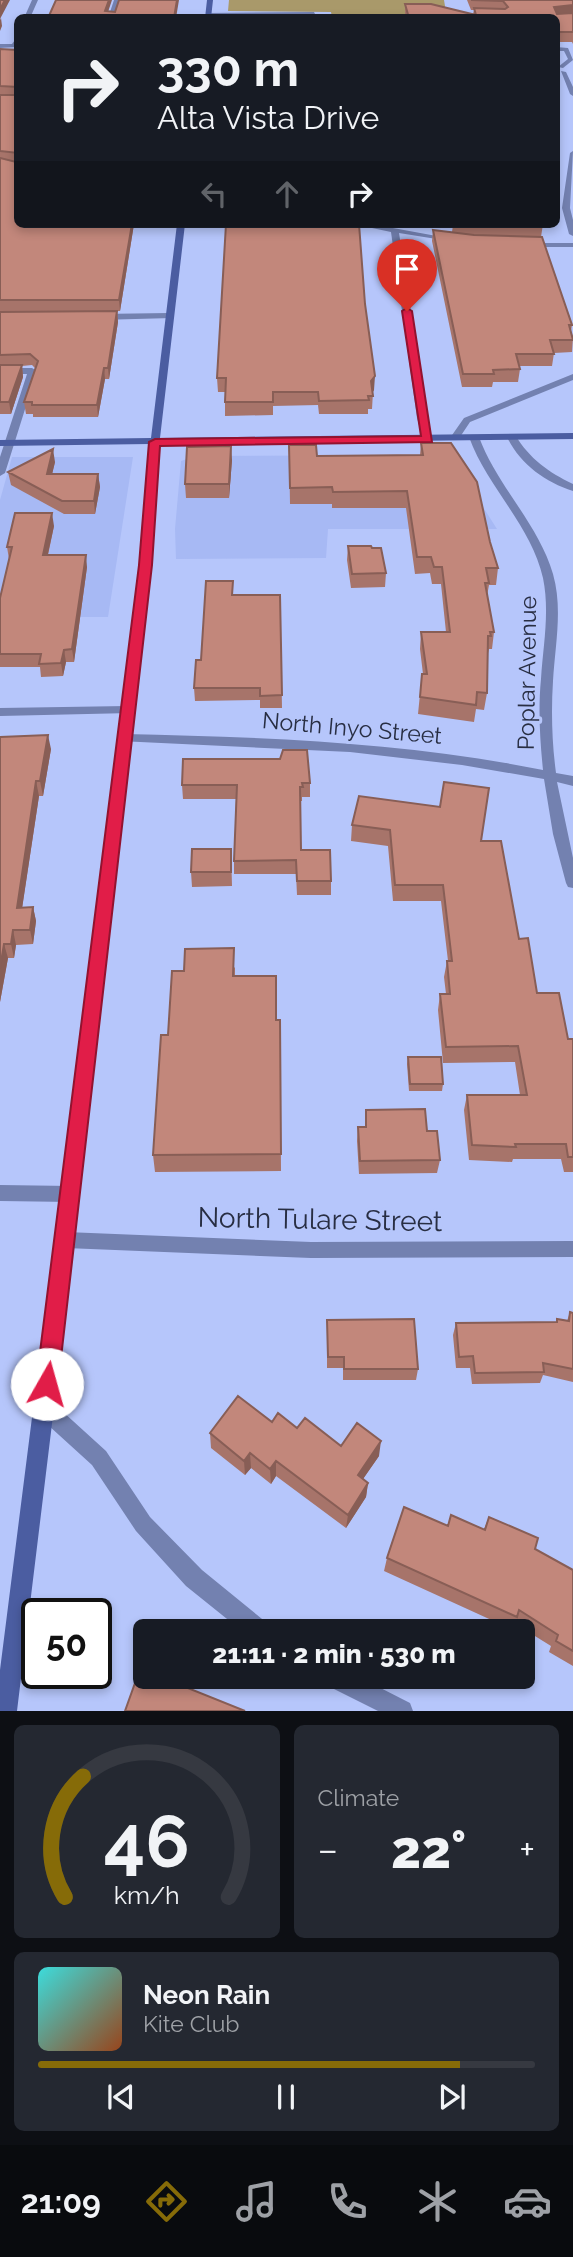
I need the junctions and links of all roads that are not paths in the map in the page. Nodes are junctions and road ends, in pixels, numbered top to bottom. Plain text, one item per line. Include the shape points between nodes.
1 (560, 49) edge
2 (560, 68) edge
3 (560, 71) edge
4 (573, 94) edge
5 (573, 153) edge
6 (570, 162) edge
7 (180, 228) edge
8 (382, 228) edge
9 (395, 230) junction
10 (573, 234) edge
11 (463, 241) edge
12 (521, 244) edge
13 (573, 245) edge
14 (169, 316) junction
15 (92, 317) edge
16 (0, 371) edge
17 (573, 377) edge
18 (573, 436) edge
19 (474, 437) junction
20 (512, 437) junction
21 (455, 438) junction
22 (428, 439) junction
23 (155, 442) junction
24 (4, 443) edge
25 (0, 473) edge
26 (573, 488) edge
27 (127, 710) junction
28 (0, 712) edge
29 (124, 738) junction
30 (548, 775) junction
31 (573, 781) edge
32 (573, 883) edge
33 (0, 1193) edge
34 (71, 1194) junction
35 (66, 1240) junction
36 (573, 1249) edge
37 (44, 1408) junction
38 (244, 1619) edge
39 (358, 1689) edge
40 (6, 1711) edge
41 (402, 1711) edge

1 - 2 street via 566,49 571,59
3 - 4 street
5 - 6 street
6 - 10 street via 566,208
7 - 14 main road
8 - 9 street
9 - 11 street
9 - 22 street
12 - 13 street
14 - 15 street
14 - 23 main road
16 - 24 street via 32,371
17 - 21 street via 467,420
18 - 20 main road
19 - 20 main road
19 - 21 main road
19 - 30 street, Poplar Avenue via 478,452 524,519 548,577 552,608 546,690
20 - 26 street via 518,452 545,475
21 - 22 main road
22 - 23 main road
23 - 24 main road
23 - 27 main road via 146,565
24 - 25 street
27 - 28 street
27 - 29 main road
29 - 30 street, North Inyo Street via 318,743
29 - 34 main road
30 - 31 street, North Inyo Street
30 - 32 street, Poplar Avenue via 557,830
33 - 34 street
34 - 35 main road
35 - 36 street, North Tulare Street via 311,1250
35 - 37 main road
37 - 38 street via 99,1458 143,1524 194,1578
37 - 40 main road
39 - 41 street

